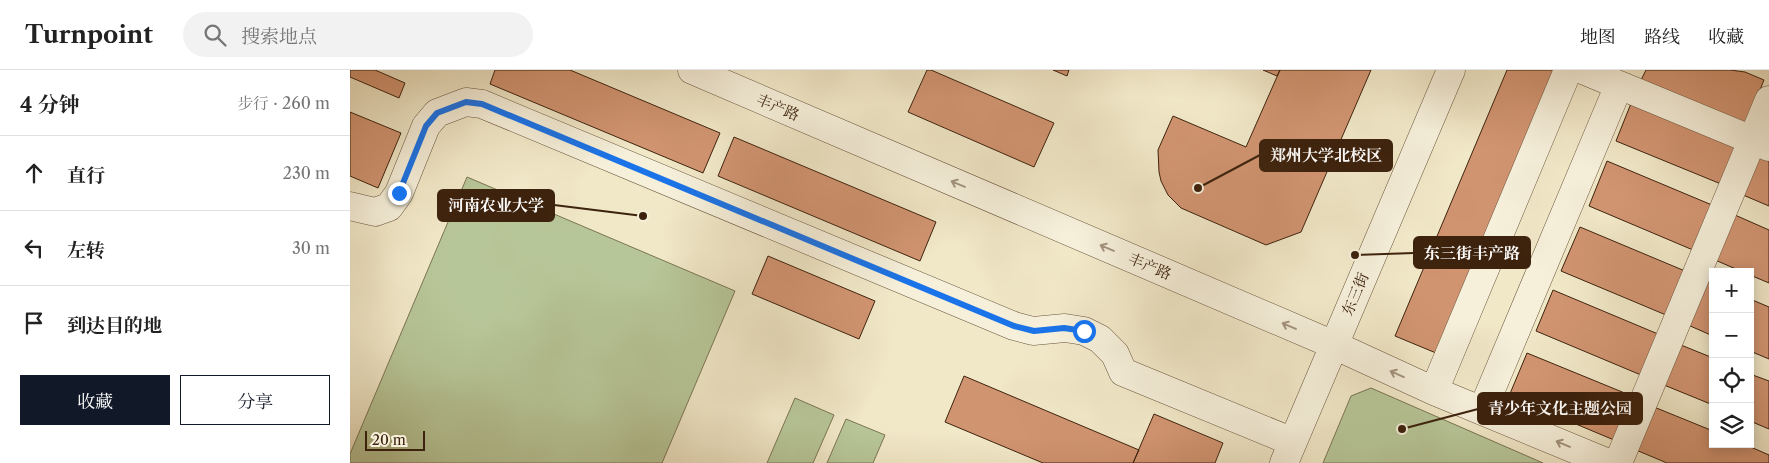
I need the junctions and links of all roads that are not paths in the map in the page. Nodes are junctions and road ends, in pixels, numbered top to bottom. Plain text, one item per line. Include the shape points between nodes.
1 (692, 70) edge
2 (1451, 70) edge
3 (1568, 70) edge
4 (1584, 70) edge
5 (1619, 85) junction
6 (1769, 100) edge
7 (1761, 144) edge
8 (350, 206) edge
9 (1334, 345) junction
10 (1434, 390) junction
11 (1482, 411) junction
12 (1288, 453) edge
13 (1608, 463) edge
14 (1618, 463) edge

9 -> 1 street, 丰产路
2 - 9 street, 东三街
3 - 10 street
4 - 5 street
5 - 7 street
5 - 11 street
6 - 7 street
7 - 14 street
8 - 12 street via 375,212 389,207 399,193 426,126 437,113 466,102 482,104 1014,326 1034,331 1064,328 1084,331 1100,339 1115,354 1124,372
10 -> 9 street, 丰产路
9 - 12 street, 东三街
10 - 11 street, 丰产路
13 -> 11 street, 丰产路

